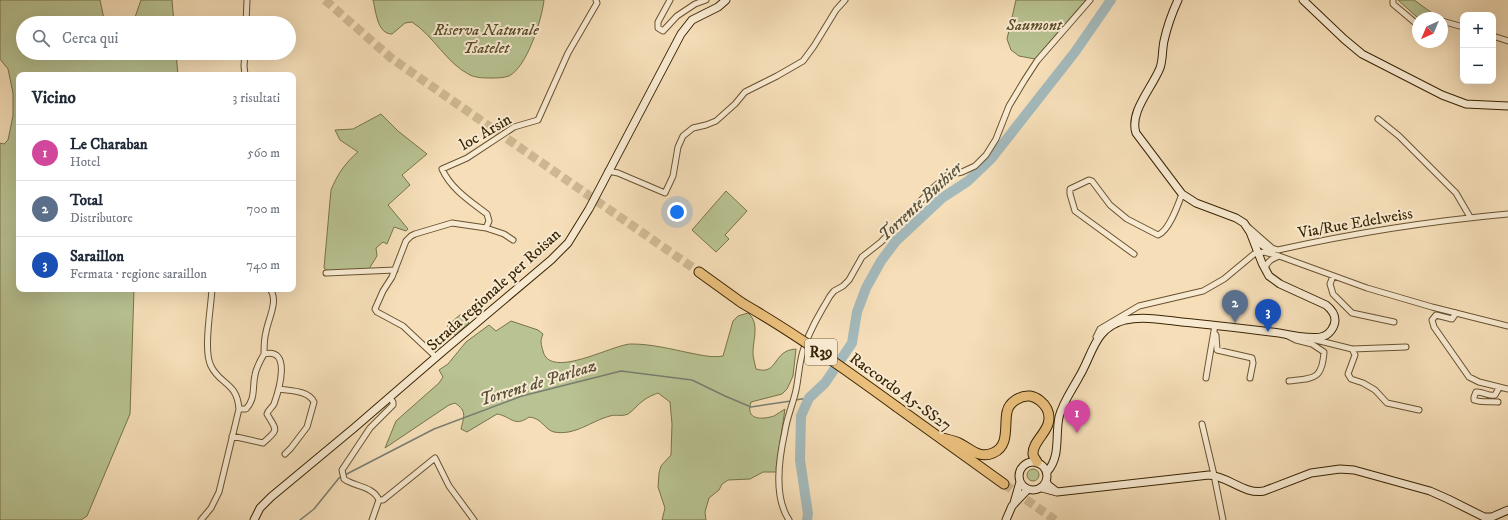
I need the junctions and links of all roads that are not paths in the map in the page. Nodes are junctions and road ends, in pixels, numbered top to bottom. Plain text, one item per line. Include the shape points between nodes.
1 (247, 0) edge
2 (596, 0) edge
3 (670, 0) edge
4 (706, 0) edge
5 (726, 0) edge
6 (845, 0) edge
7 (1090, 0) edge
8 (1178, 0) edge
9 (1303, 0) edge
10 (1393, 0) edge
11 (246, 16) edge
12 (1412, 20) edge
13 (1448, 23) edge
14 (1460, 26) edge
15 (1496, 37) edge
16 (1508, 41) edge
17 (245, 60) edge
18 (245, 72) edge
19 (1508, 106) edge
20 (1378, 119) dead end
21 (608, 171) junction
22 (1182, 194) junction
23 (1508, 214) edge
24 (1470, 217) junction
25 (1244, 224) junction
26 (486, 228) junction
27 (1253, 238) junction
28 (513, 240) dead end
29 (1258, 252) junction
30 (1134, 254) dead end
31 (1279, 256) junction
32 (1264, 269) junction
33 (395, 270) junction
34 (699, 272) tunnel mouth
35 (326, 273) dead end
36 (1333, 276) junction
37 (212, 292) edge
38 (272, 292) edge
39 (1456, 313) junction
40 (1394, 322) dead end
41 (1508, 326) edge
42 (1214, 329) junction
43 (1282, 334) junction
44 (1307, 337) junction
45 (1096, 342) junction
46 (1406, 347) dead end
47 (1352, 349) junction
48 (264, 354) junction
49 (436, 357) junction
50 (1206, 378) dead end
51 (1250, 378) dead end
52 (1289, 381) dead end
53 (1499, 388) junction
54 (279, 389) junction
55 (1508, 389) edge
56 (390, 398) junction
57 (1498, 402) dead end
58 (239, 409) junction
59 (1419, 410) dead end
60 (1202, 424) dead end
61 (232, 436) junction
62 (939, 437) junction
63 (1056, 452) junction
64 (285, 454) dead end
65 (1039, 464) junction
66 (1047, 472) junction
67 (1214, 475) junction
68 (1046, 481) junction
69 (1020, 482) junction
70 (1004, 484) tunnel mouth
71 (1042, 488) junction
72 (1028, 489) junction
73 (1057, 492) junction
74 (379, 500) junction
75 (1014, 505) junction
76 (1508, 510) edge
77 (201, 520) edge
78 (254, 520) edge
79 (372, 520) edge
80 (474, 520) edge
81 (789, 520) edge
82 (1006, 520) edge
83 (1223, 520) edge

1 - 11 street
2 - 26 street, loc Arsin via 597,3 568,53 538,120 514,127 467,158 442,169 453,187 487,214 490,220
3 - 4 street via 658,22 658,28 662,31 677,16
5 - 21 main road, Strada regionale per Roisan via 687,25
6 - 21 street via 802,61 745,92 716,121 693,128 683,136 666,194 618,172
7 - 81 street via 1037,61 1009,106 996,139 986,155 975,166 948,175 933,188 881,242 862,257 849,280 830,296 810,331 803,350 781,453 780,494
8 - 22 main road via 1164,41 1160,68 1136,114 1134,127 1138,137
9 - 19 main road via 1362,54 1442,95 1466,104
10 - 12 street via 1393,4
13 - 14 street
15 - 16 street
17 - 18 street
20 - 24 street via 1399,136 1456,193
21 - 49 main road, Strada regionale per Roisan via 568,243
22 - 25 main road via 1196,203 1236,218
22 - 30 street via 1169,222 1158,235 1127,218 1110,205 1092,181 1070,189 1075,211
23 - 24 street, Via/Rue Edelweiss
24 - 25 street, Via/Rue Edelweiss via 1380,230 1278,250 1272,248
25 - 27 main road
26 - 28 street
26 - 33 street via 452,223 415,234 406,241
27 - 29 main road
27 - 31 street
29 - 31 street
29 - 32 main road
29 - 45 street via 1203,291 1139,306 1100,329
31 - 32 street via 1266,264
31 - 36 street
32 - 44 main road via 1280,284 1332,310 1335,318 1330,332 1323,337
33 - 35 street
33 - 49 street via 375,309 403,326
34 - 62 highway, Raccordo A5-SS27 / R39, bridge via 742,303 783,326 833,360
36 - 39 street
36 - 40 street via 1330,284 1333,294 1352,313
37 - 58 street via 208,333 209,359 214,371 236,394
38 - 48 street via 273,305 266,332
39 - 41 street
39 - 53 street via 1452,319 1436,315 1432,320 1434,327 1469,377
42 - 43 main road
42 - 45 main road via 1151,319 1133,319 1124,320 1110,328
42 - 50 street
42 - 51 street via 1217,350 1252,358
43 - 44 main road
43 - 52 street via 1312,344 1324,352 1323,366 1316,376
44 - 47 street
45 - 63 main road via 1084,369 1063,404 1057,429
46 - 47 street
47 - 59 street via 1355,356 1348,374 1351,379 1375,390 1387,403
48 - 54 street via 272,353 282,364
48 - 58 street via 255,374 255,391 251,402 246,409
49 - 56 main road, Strada regionale per Roisan
53 - 55 street
53 - 57 street via 1495,395 1480,391 1476,392 1474,397 1474,400 1480,402
54 - 61 street via 267,414 274,425 273,435 263,443
54 - 64 street via 302,392 314,402 307,427
56 - 74 street via 393,405 370,428 342,472 344,479 373,491
56 - 78 main road, Strada regionale per Roisan via 271,497 260,508
58 - 61 street
60 - 67 street
61 - 77 street via 219,492 212,508
62 - 65 highway via 980,455 995,452 1004,441 1007,411 1012,403 1018,398 1035,397 1041,401 1049,416 1048,426 1033,454
62 - 70 highway, Raccordo A5-SS27 / R39
63 - 65 main road via 1048,463
63 - 66 main road via 1054,462
65 - 66 main road
65 - 69 main road via 1030,462 1024,466 1019,475
66 - 68 main road
67 - 73 main road
67 - 76 main road via 1256,492 1311,472 1354,470 1430,491 1484,517 1492,517
67 - 83 street
68 - 71 main road
68 - 73 main road
69 - 72 main road
69 - 75 main road
71 - 72 main road
71 - 73 main road
72 - 75 main road
74 - 79 street
74 - 80 street via 383,500 435,458 449,486
75 - 82 main road

